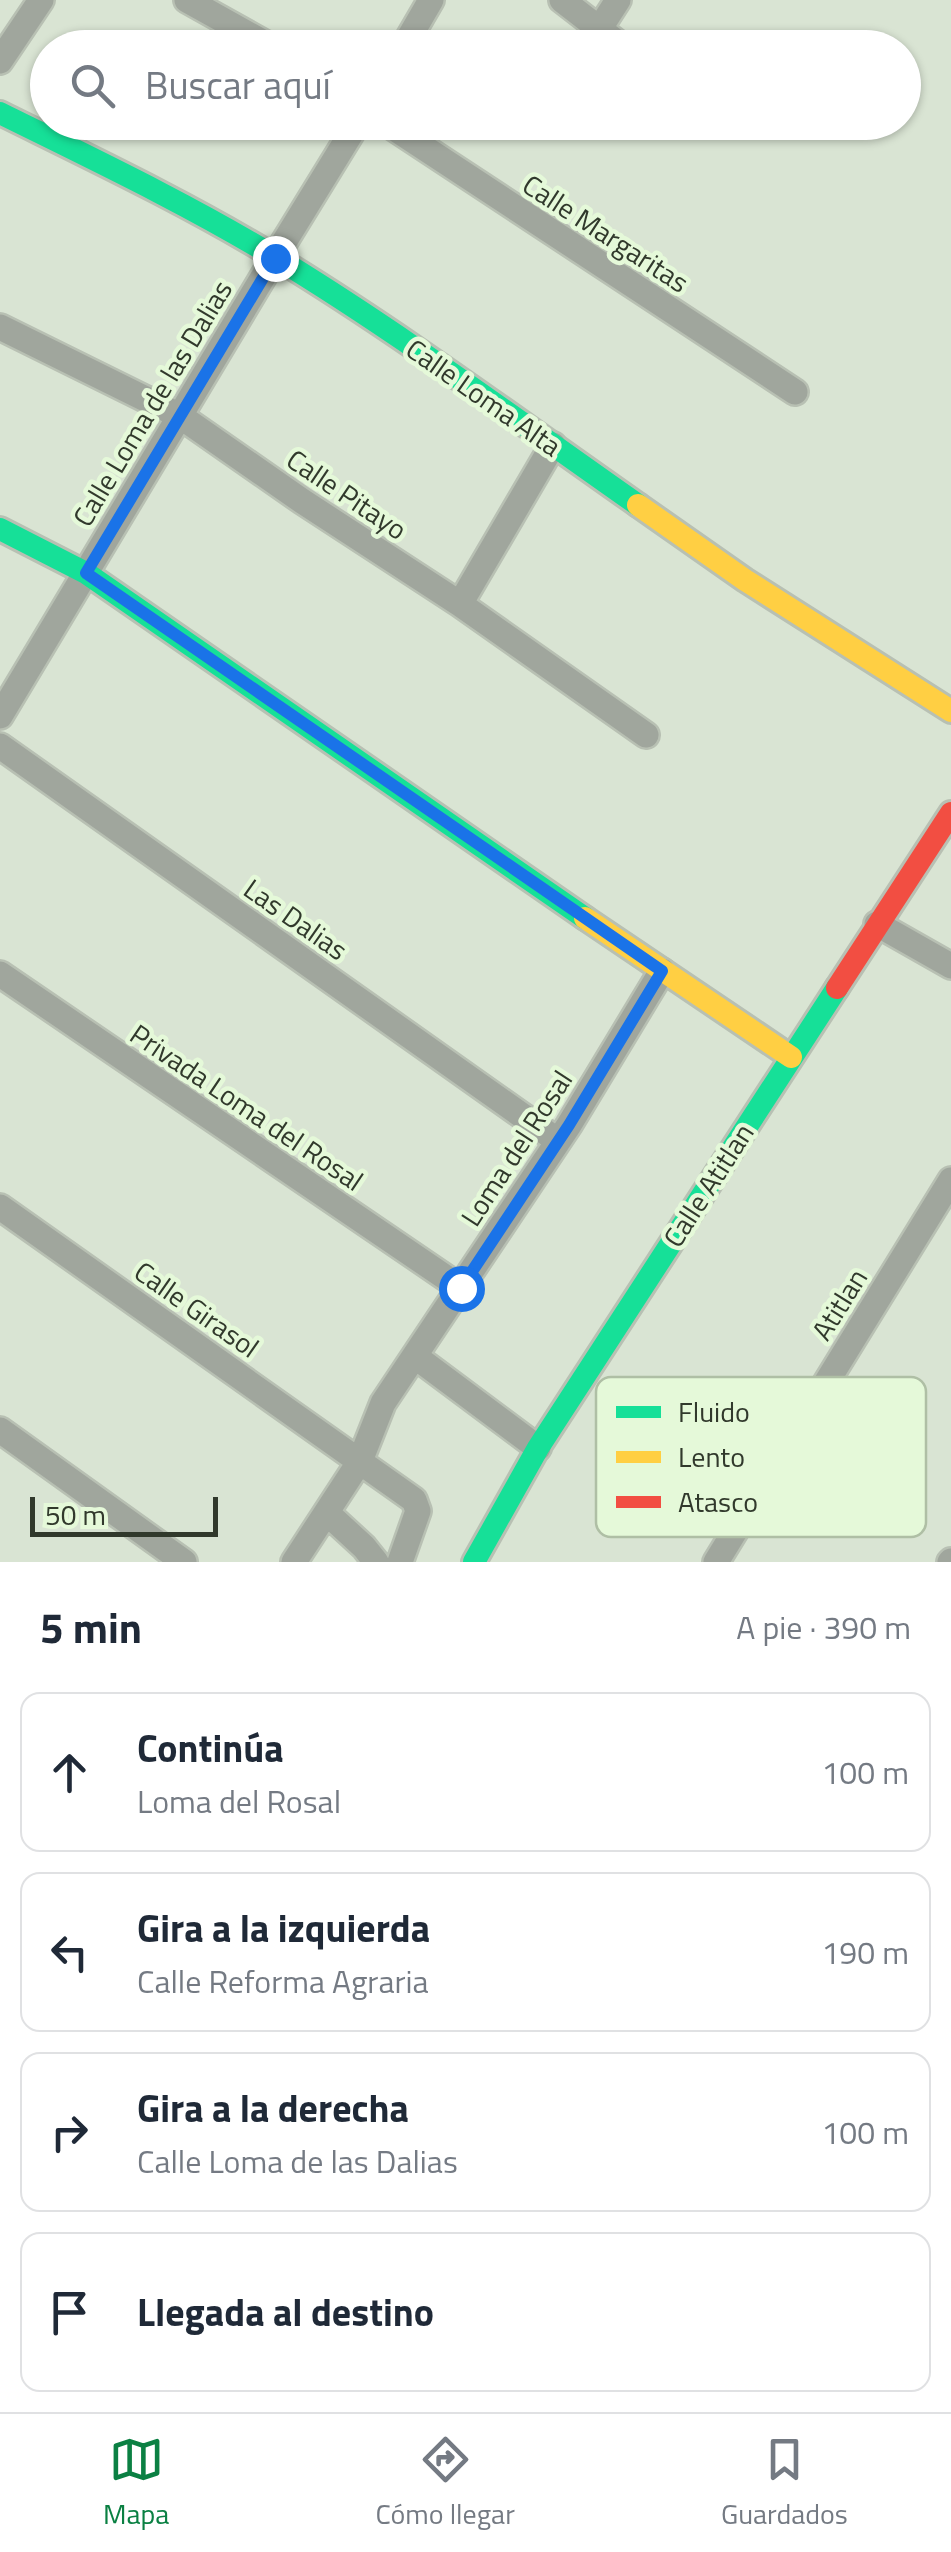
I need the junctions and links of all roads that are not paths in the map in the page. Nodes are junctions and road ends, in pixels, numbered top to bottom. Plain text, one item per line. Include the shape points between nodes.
1 (41, 0) edge
2 (187, 0) edge
3 (431, 0) edge
4 (562, 0) edge
5 (618, 0) edge
6 (600, 28) junction
7 (241, 30) edge
8 (414, 30) edge
9 (602, 30) edge
10 (0, 61) edge
11 (0, 113) edge
12 (30, 128) edge
13 (55, 140) edge
14 (347, 140) edge
15 (412, 140) edge
16 (275, 258) junction
17 (0, 326) edge
18 (796, 392) dead end
19 (180, 416) junction
20 (553, 444) junction
21 (0, 529) edge
22 (86, 573) junction
23 (460, 604) junction
24 (10, 679) edge
25 (951, 711) edge
26 (0, 716) edge
27 (646, 735) dead end
28 (0, 746) edge
29 (951, 813) edge
30 (877, 924) junction
31 (951, 966) edge
32 (662, 971) junction
33 (0, 974) edge
34 (791, 1057) junction
35 (558, 1141) junction
36 (951, 1180) edge
37 (0, 1207) edge
38 (461, 1288) junction
39 (416, 1357) junction
40 (830, 1377) edge
41 (0, 1430) edge
42 (538, 1448) junction
43 (360, 1461) junction
44 (327, 1513) junction
45 (731, 1537) edge
46 (184, 1562) edge
47 (294, 1562) edge
48 (376, 1562) edge
49 (400, 1562) edge
50 (474, 1562) edge
51 (716, 1562) edge

1 - 10 street
2 - 7 street
3 - 8 street
4 - 6 street
5 - 6 street
6 - 9 street
11 - 12 street, Calle Loma Alta
13 - 16 street, Calle Loma Alta
14 - 16 street, Calle Loma de las Dalias
15 - 18 street, Calle Margaritas
16 - 19 street, Calle Loma de las Dalias
16 - 20 street, Calle Loma Alta
17 - 19 street, Calle Pitayo
19 - 22 street, Calle Loma de las Dalias
19 - 23 street, Calle Pitayo
20 - 23 street
20 - 25 street, Calle Loma Alta via 746,580
21 - 22 street
22 - 24 street, Calle Loma de las Dalias
22 - 32 street
23 - 27 street, Calle Pitayo
24 - 26 street, Calle Loma de las Dalias
28 - 35 street, Las Dalias
29 - 30 street, Calle Atitlan
30 - 31 street
30 - 34 street, Calle Atitlan
32 - 34 street
32 - 35 street, Loma del Rosal
33 - 38 street, Privada Loma del Rosal
34 - 42 street, Calle Atitlan
35 - 38 street, Loma del Rosal
36 - 40 street, Atitlan
37 - 43 street, Calle Girasol
38 - 39 street, Loma del Rosal
39 - 42 street
39 - 43 street, Loma del Rosal via 383,1403
41 - 46 street
42 - 50 street, Calle Atitlan
43 - 44 street, Loma del Rosal
43 - 49 street, Calle Girasol via 417,1505
44 - 47 street, Loma del Rosal
44 - 48 street
45 - 51 street, Atitlan

